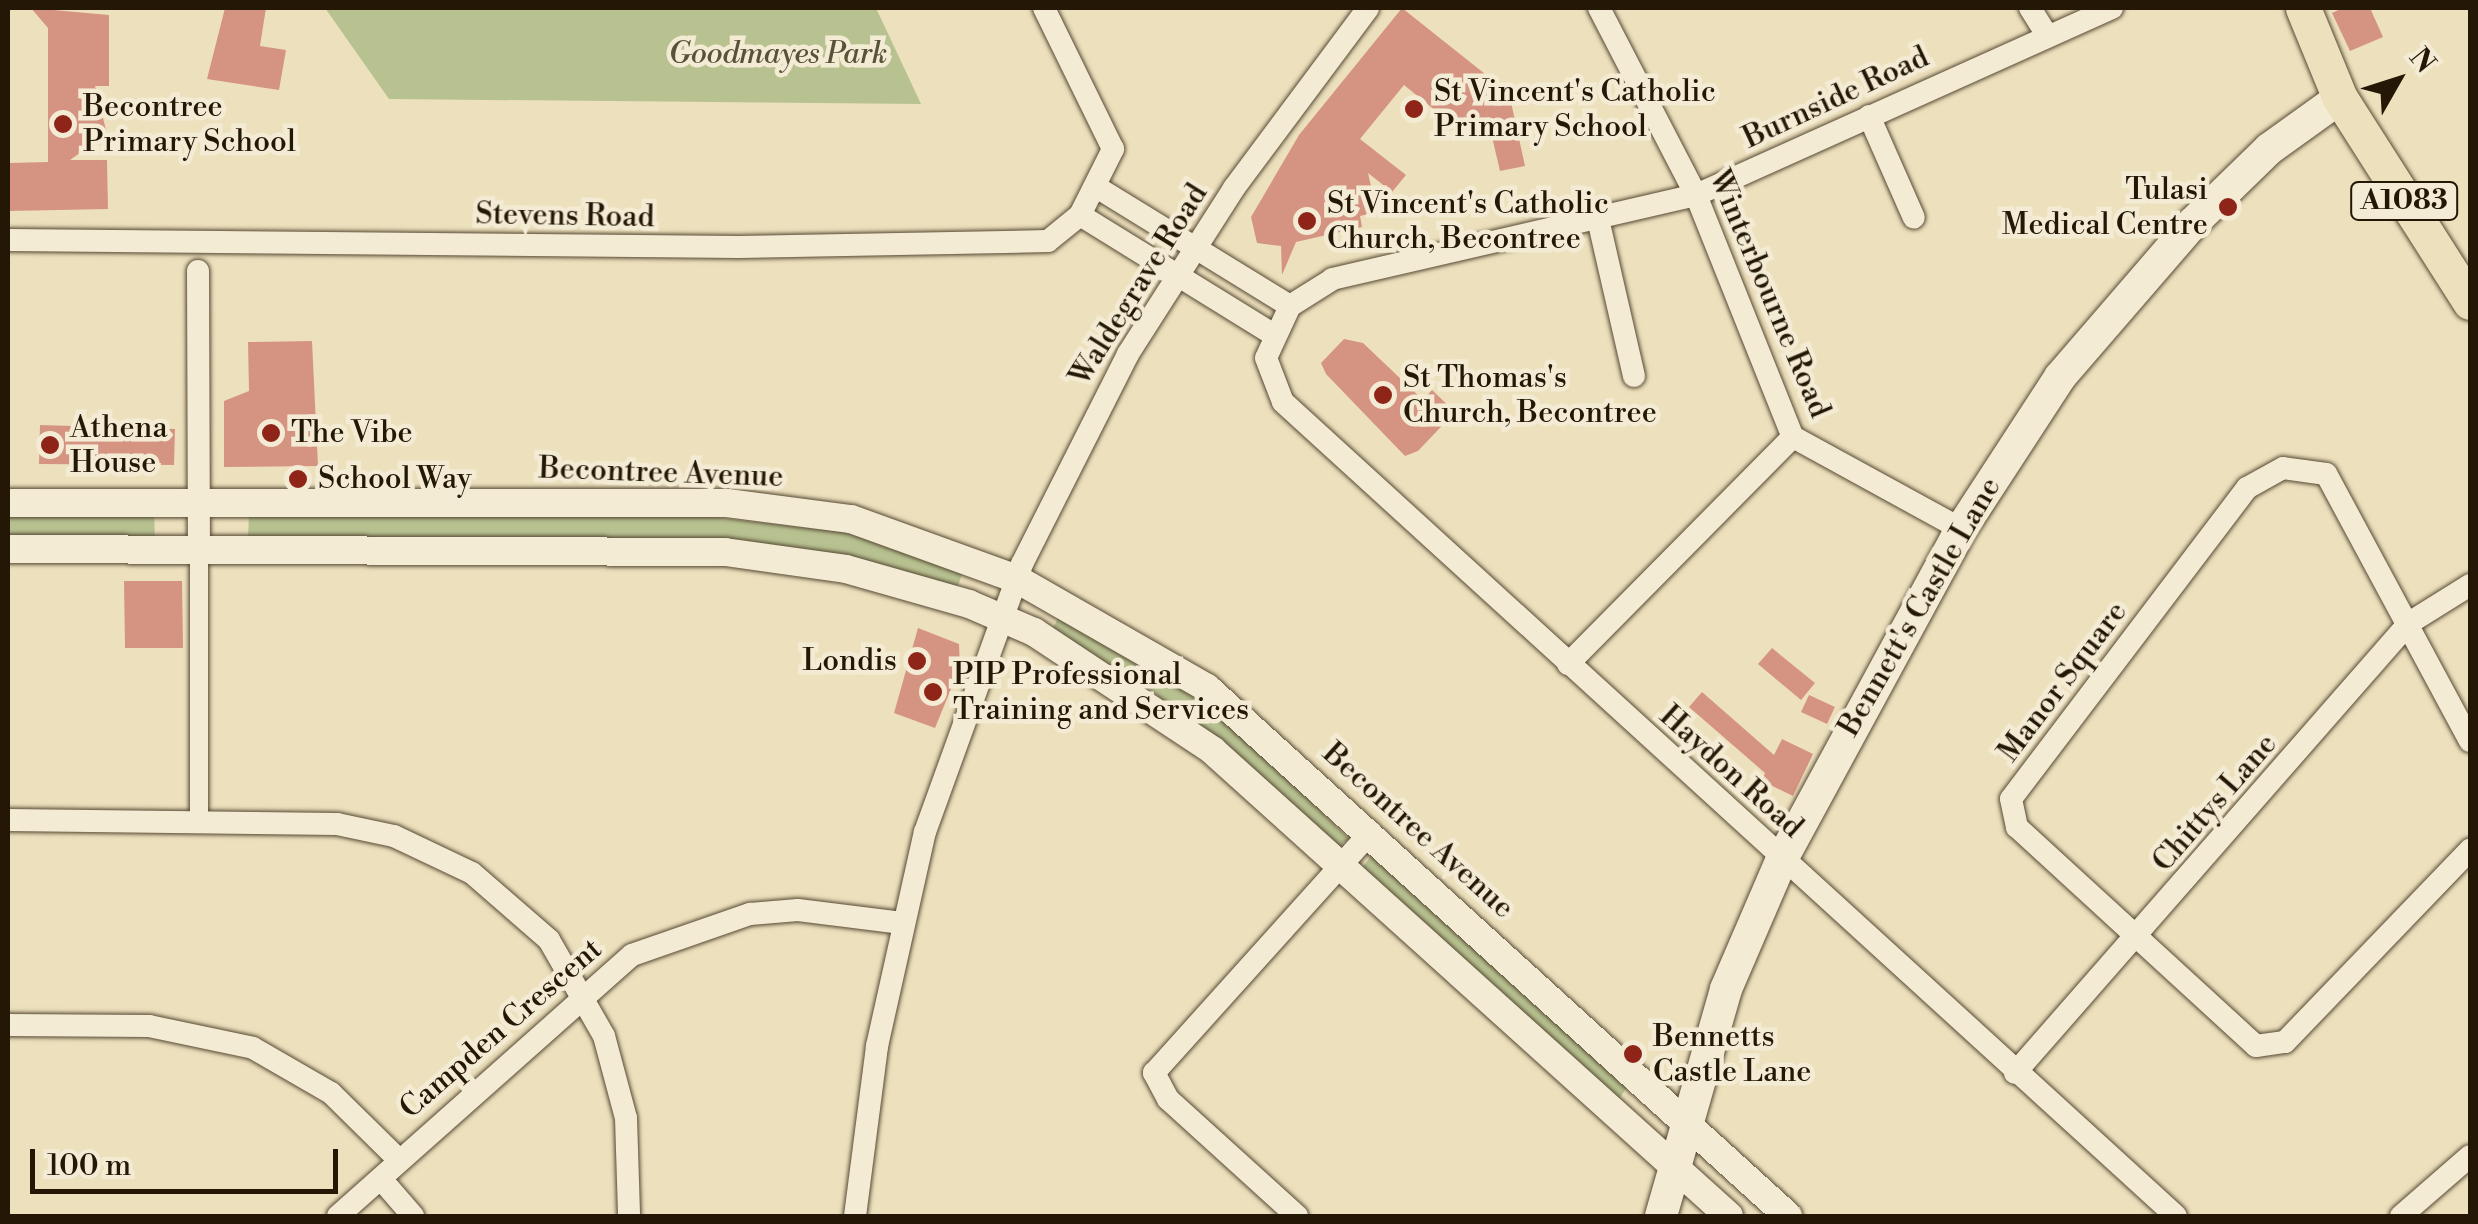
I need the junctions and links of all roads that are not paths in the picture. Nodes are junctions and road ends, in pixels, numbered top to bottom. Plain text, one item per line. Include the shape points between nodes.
1 (1044, 8) edge
2 (1368, 8) edge
3 (1630, 8) edge
4 (2030, 8) edge
5 (2112, 8) edge
6 (2302, 8) edge
7 (1604, 14) edge
8 (2046, 34) junction
9 (2340, 98) junction
10 (1869, 116) junction
11 (1098, 188) junction
12 (1696, 195) junction
13 (1080, 215) junction
14 (1914, 218) dead end
15 (1598, 219) junction
16 (8, 240) edge
17 (1196, 248) junction
18 (198, 271) dead end
19 (1178, 276) junction
20 (2465, 283) edge
21 (1290, 306) junction
22 (1273, 334) junction
23 (1266, 358) joint
24 (1634, 376) dead end
25 (1793, 437) junction
26 (8, 503) edge
27 (196, 503) junction
28 (1961, 529) junction
29 (8, 549) edge
30 (199, 550) junction
31 (1017, 579) junction
32 (2470, 586) edge
33 (1002, 618) junction
34 (2409, 623) junction
35 (1568, 664) junction
36 (2470, 740) edge
37 (8, 820) edge
38 (199, 820) junction
39 (1371, 832) junction
40 (2470, 850) edge
41 (1782, 860) junction
42 (1340, 866) junction
43 (902, 923) junction
44 (2139, 936) junction
45 (582, 990) junction
46 (8, 1024) edge
47 (2015, 1074) junction
48 (1687, 1129) junction
49 (2470, 1156) edge
50 (399, 1160) junction
51 (1678, 1168) junction
52 (381, 1178) junction
53 (338, 1216) edge
54 (413, 1216) edge
55 (629, 1216) edge
56 (855, 1216) edge
57 (1298, 1216) edge
58 (1661, 1216) edge
59 (1729, 1216) edge
60 (1788, 1216) edge
61 (2176, 1216) edge
62 (2401, 1216) edge

1 - 11 street, Stevens Road via 1114,150
2 - 17 street, Waldegrave Road
3 - 7 street
4 - 8 street
5 - 8 street, Burnside Road
6 - 9 main road, A1083
7 - 12 street, Winterbourne Road
8 - 10 street, Burnside Road
9 - 20 main road, A1083
9 - 28 main road, Bennett's Castle Lane via 2269,149 2193,223 2060,377
10 - 12 street, Burnside Road
10 - 14 street
11 - 13 street, Stevens Road
11 - 17 street
12 - 15 street, Burnside Road
12 - 25 street, Winterbourne Road
13 - 16 street, Stevens Road via 1028,245
13 - 19 street
15 - 21 street, Burnside Road via 1333,279
15 - 24 street
17 - 19 street, Waldegrave Road
17 - 21 street
18 - 27 street
19 - 22 street
19 - 31 street, Waldegrave Road via 1060,476
21 - 22 street, Burnside Road
22 - 23 street, Burnside Road
23 - 35 street, Haydon Road via 1283,402
25 - 28 street, Winterbourne Road
25 - 35 street
26 - 27 street, Becontree Avenue
27 - 30 street
27 - 31 street, Becontree Avenue via 728,503 851,519
28 - 41 main road, Bennett's Castle Lane
29 - 30 street
30 - 33 street via 725,552 846,570
30 - 38 street
31 - 33 street, Waldegrave Road
31 - 39 street, Becontree Avenue via 1207,688
32 - 34 street, Chittys Lane
33 - 42 street via 1212,750
33 - 43 street, Waldegrave Road
34 - 36 street, Manor Square
34 - 44 street, Chittys Lane
34 - 44 street, Manor Square via 2326,474 2284,468 2248,488 2011,799 2017,828
35 - 41 street, Haydon Road
37 - 38 street
38 - 45 street via 337,824 430,850 510,900
39 - 42 street
39 - 48 street, Becontree Avenue
40 - 44 street, Manor Square via 2285,1042 2256,1046
41 - 47 street, Haydon Road
41 - 48 main road, Bennett's Castle Lane via 1726,988
42 - 51 street
42 - 57 street via 1154,1073 1168,1098
43 - 45 street, Campden Crescent via 798,910 710,922 632,955
43 - 56 street, Waldegrave Road
44 - 47 street, Chittys Lane
45 - 50 street, Campden Crescent
45 - 55 street via 626,1118
46 - 50 street via 149,1026 253,1048 332,1092
47 - 61 street, Haydon Road
48 - 51 main road, Bennett's Castle Lane
48 - 60 street, Becontree Avenue
49 - 62 street
50 - 52 street, Campden Crescent
51 - 58 main road, Bennett's Castle Lane
51 - 59 street
52 - 53 street, Campden Crescent
52 - 54 street

